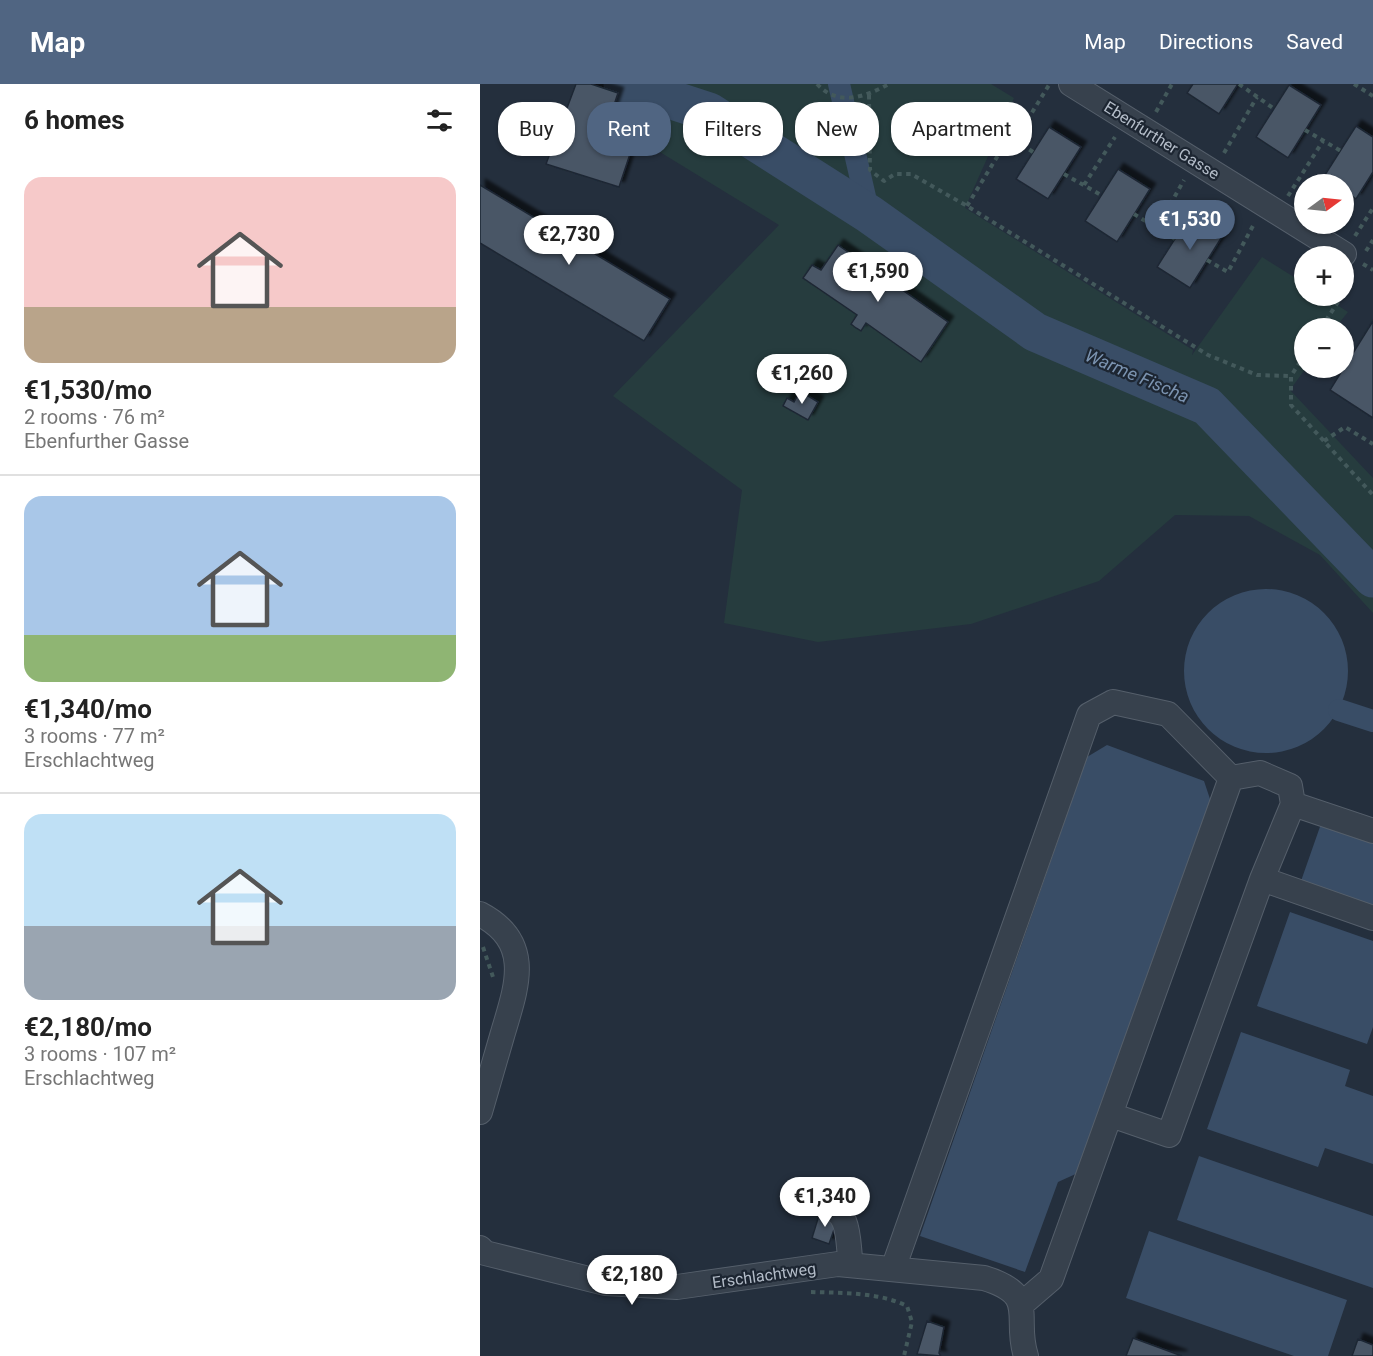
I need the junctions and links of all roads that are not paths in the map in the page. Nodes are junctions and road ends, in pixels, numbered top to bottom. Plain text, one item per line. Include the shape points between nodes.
1 (1071, 84) edge
2 (1333, 246) edge
3 (1231, 778) junction
4 (1293, 804) junction
5 (1373, 831) edge
6 (1262, 879) junction
7 (480, 914) edge
8 (1373, 918) edge
9 (480, 1112) edge
10 (1111, 1115) junction
11 (824, 1205) dead end
12 (480, 1248) edge
13 (845, 1265) junction
14 (893, 1269) junction
15 (1022, 1304) junction
16 (1026, 1356) edge

1 - 2 street, Ebenfurther Gasse
3 - 4 street via 1260,773 1290,786
3 - 10 street
3 - 14 street via 1168,714 1113,702 1089,715
4 - 5 street
4 - 6 street
6 - 8 street
6 - 10 street via 1169,1135
7 - 9 street via 499,924 515,951 518,981
10 - 15 street via 1051,1278
11 - 13 street via 841,1212 846,1220
12 - 13 street, Erschlachtweg via 605,1283 677,1287
13 - 14 street, Erschlachtweg
14 - 15 street, Erschlachtweg via 984,1278 1005,1284
15 - 16 street

